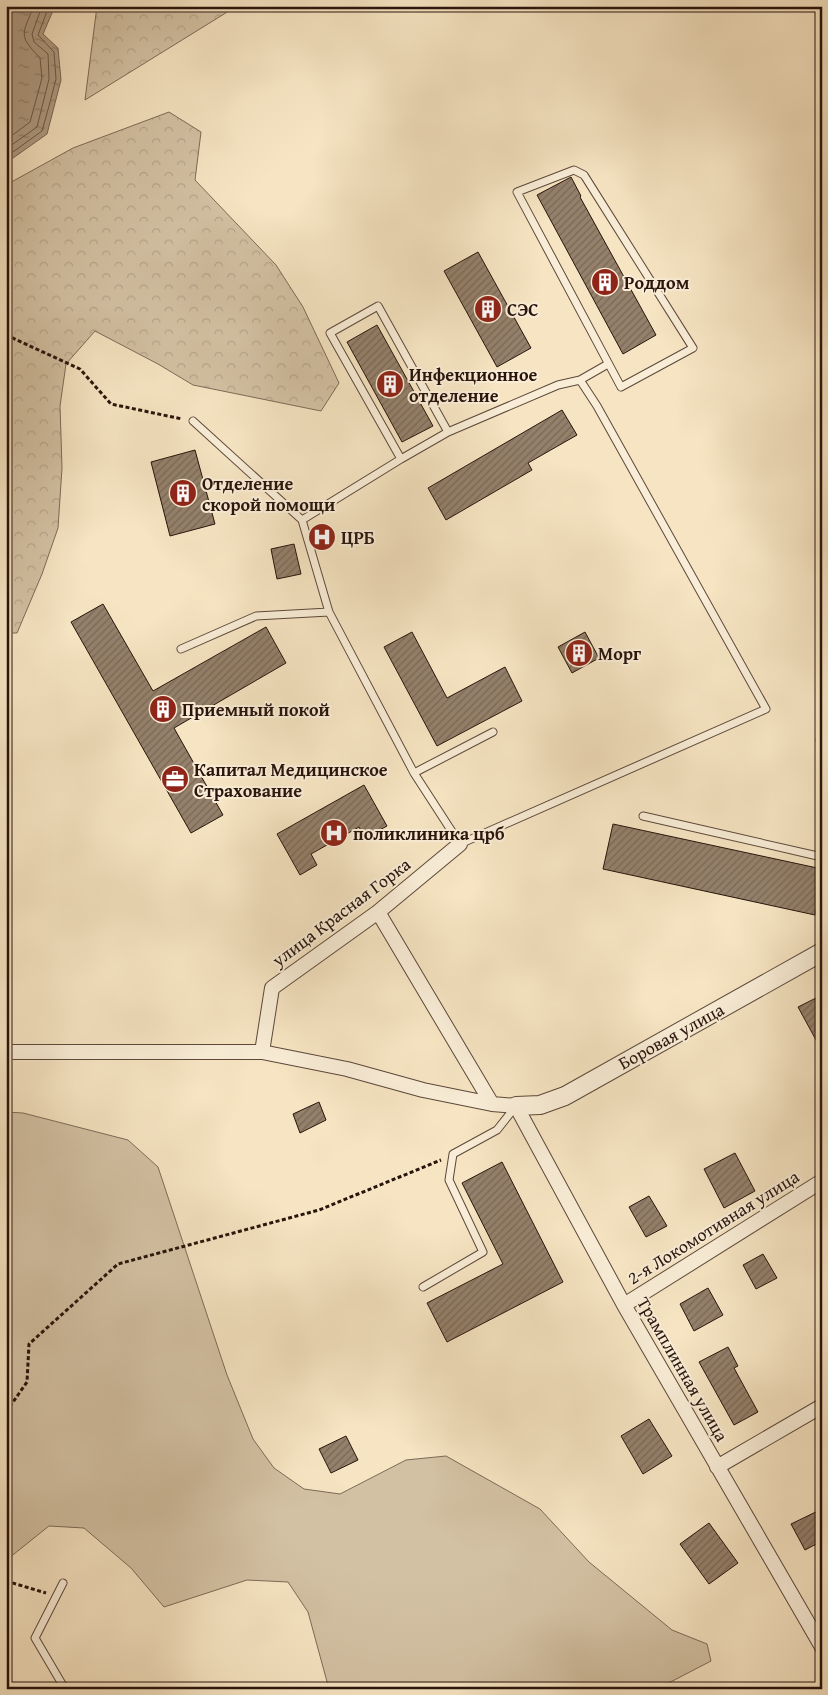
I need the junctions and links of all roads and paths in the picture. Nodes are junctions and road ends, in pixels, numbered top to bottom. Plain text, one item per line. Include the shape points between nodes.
1 (6, 335) edge
2 (608, 364) junction
3 (580, 380) junction
4 (193, 421) joint
5 (448, 432) junction
6 (400, 459) junction
7 (302, 520) junction
8 (329, 612) junction
9 (181, 649) dead end
10 (493, 732) dead end
11 (414, 773) junction
12 (643, 816) dead end
13 (460, 844) junction
14 (822, 857) edge
15 (378, 912) junction
16 (822, 952) edge
17 (6, 1052) edge
18 (262, 1052) junction
19 (492, 1104) junction
20 (516, 1106) junction
21 (453, 1154) junction
22 (822, 1181) edge
23 (423, 1287) dead end
24 (624, 1305) junction
25 (822, 1406) edge
26 (6, 1412) edge
27 (717, 1467) junction
28 (6, 1581) edge
29 (63, 1583) dead end
30 (56, 1596) junction
31 (822, 1647) edge
32 (64, 1689) edge

1 - 4 path via 80,368 112,404
2 - 2 lane via 517,192 574,170 584,175 693,348 622,387
2 - 3 lane
3 - 5 lane via 558,385
3 - 13 lane via 766,709
4 - 7 lane
5 - 6 lane
5 - 6 lane via 378,306 330,333
6 - 7 lane
7 - 8 lane
8 - 9 lane via 256,616
8 - 11 lane
10 - 11 lane
11 - 13 lane
12 - 14 lane
13 - 15 street, улица Красная Горка
15 - 18 street, улица Красная Горка via 272,988
15 - 19 street
16 - 20 street, Боровая улица via 565,1096 540,1105
17 - 18 street
18 - 19 street
19 - 20 street
20 - 21 lane via 497,1130
20 - 24 street, Трамплинная улица
21 - 23 lane via 449,1180 483,1252
21 - 26 path via 319,1210 118,1264 29,1344 27,1382
22 - 24 street, 2-я Локомотивная улица
24 - 27 street, Трамплинная улица
25 - 27 street
27 - 31 street, Трамплинная улица
28 - 30 path
29 - 30 lane
30 - 32 lane via 35,1638

